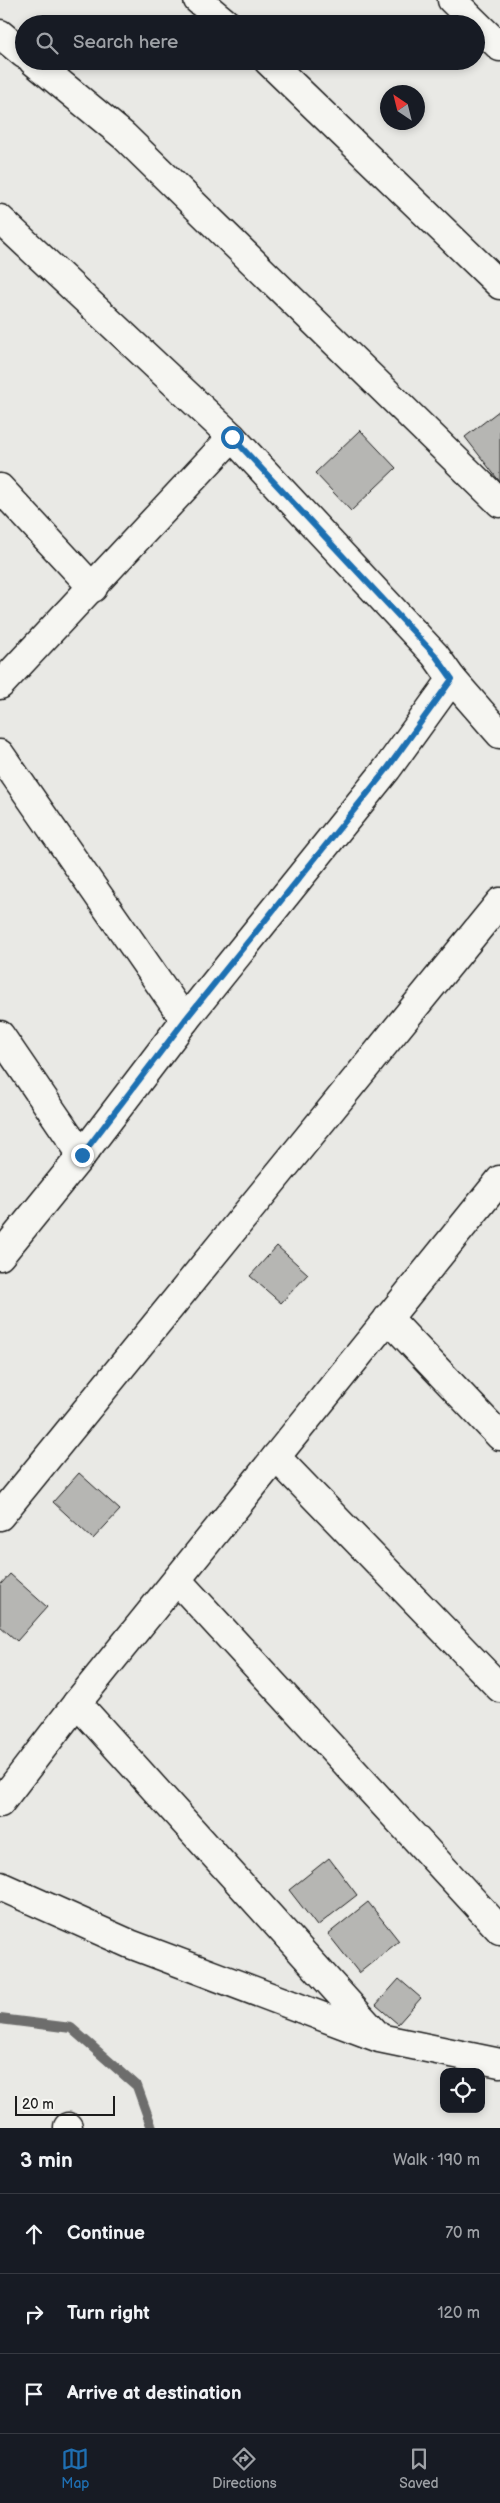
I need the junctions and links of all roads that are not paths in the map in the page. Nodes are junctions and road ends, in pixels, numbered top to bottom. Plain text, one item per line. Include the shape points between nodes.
1 (198, 0) edge
2 (452, 0) edge
3 (216, 15) edge
4 (467, 15) edge
5 (485, 32) edge
6 (0, 34) edge
7 (15, 46) edge
8 (500, 47) edge
9 (44, 70) edge
10 (277, 70) edge
11 (0, 219) edge
12 (500, 285) edge
13 (232, 437) junction
14 (0, 488) edge
15 (500, 503) edge
16 (93, 588) junction
17 (452, 679) junction
18 (0, 685) edge
19 (500, 734) edge
20 (0, 754) edge
21 (500, 902) edge
22 (185, 1020) junction
23 (0, 1035) edge
24 (82, 1155) junction
25 (497, 1191) edge
26 (0, 1256) edge
27 (388, 1318) junction
28 (500, 1436) edge
29 (276, 1457) junction
30 (0, 1516) edge
31 (177, 1580) junction
32 (500, 1688) edge
33 (77, 1703) junction
34 (0, 1803) edge
35 (0, 1886) edge
36 (500, 1930) edge
37 (379, 2038) junction
38 (500, 2063) edge

1 - 3 street
2 - 4 street
5 - 8 street
6 - 7 street
9 - 15 street via 124,136
10 - 12 street
11 - 13 street
13 - 16 street
13 - 17 street via 435,655
14 - 16 street
16 - 18 street
17 - 19 street
17 - 22 street via 387,769
20 - 22 street
21 - 30 street
22 - 24 street
23 - 24 street
24 - 26 street
25 - 27 street
27 - 28 street
27 - 29 street
29 - 31 street
29 - 32 street
31 - 33 street
31 - 36 street
33 - 34 street
33 - 37 street
35 - 37 street via 130,1944
37 - 38 street

